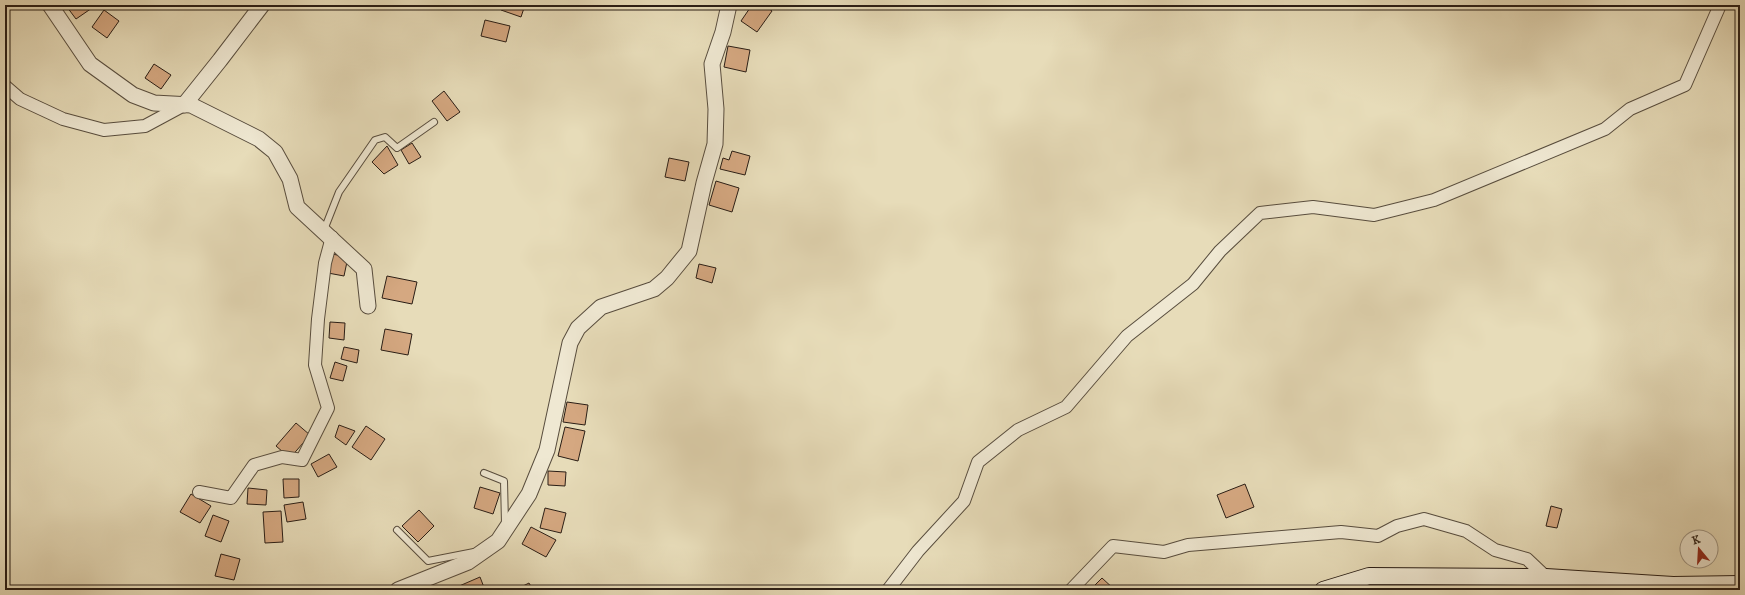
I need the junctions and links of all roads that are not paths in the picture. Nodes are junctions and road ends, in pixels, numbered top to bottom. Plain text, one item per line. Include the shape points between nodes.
1 (50, 5) edge
2 (262, 5) edge
3 (729, 5) edge
4 (1720, 5) edge
5 (5, 86) edge
6 (184, 105) junction
7 (434, 122) dead end
8 (328, 234) junction
9 (368, 306) dead end
10 (484, 473) dead end
11 (198, 492) dead end
12 (505, 529) junction
13 (398, 530) dead end
14 (486, 550) junction
15 (1546, 576) junction
16 (1740, 584) edge
17 (398, 590) edge
18 (888, 590) edge
19 (1071, 590) edge
20 (1323, 590) edge

1 - 6 street via 90,64 133,94 154,103
2 - 6 street
3 - 12 street via 712,64 716,109 715,144 689,251 667,278 654,289 601,307 578,328 570,343 548,450 528,494
4 - 18 street via 1685,85 1630,109 1605,129 1434,200 1374,215 1313,207 1260,213 1220,251 1193,284 1127,336 1066,407 1018,430 978,462 964,501 918,551
5 - 6 street via 20,99 63,119 104,130 145,126
6 - 8 street via 191,105 259,139 275,152 290,180 298,207
7 - 8 lane via 397,148 385,137 375,140 339,192
8 - 9 street via 364,269
8 - 11 street via 318,319 316,365 328,408 302,460 282,457 254,465 231,498
10 - 12 lane via 504,481
12 - 14 street via 498,541
13 - 14 lane via 428,561
14 - 17 street via 468,562
15 - 16 main road via 1673,585
15 - 19 street via 1527,560 1495,550 1466,531 1424,519 1397,526 1378,536 1341,532 1188,545 1164,552 1112,546
15 - 20 main road via 1369,576

